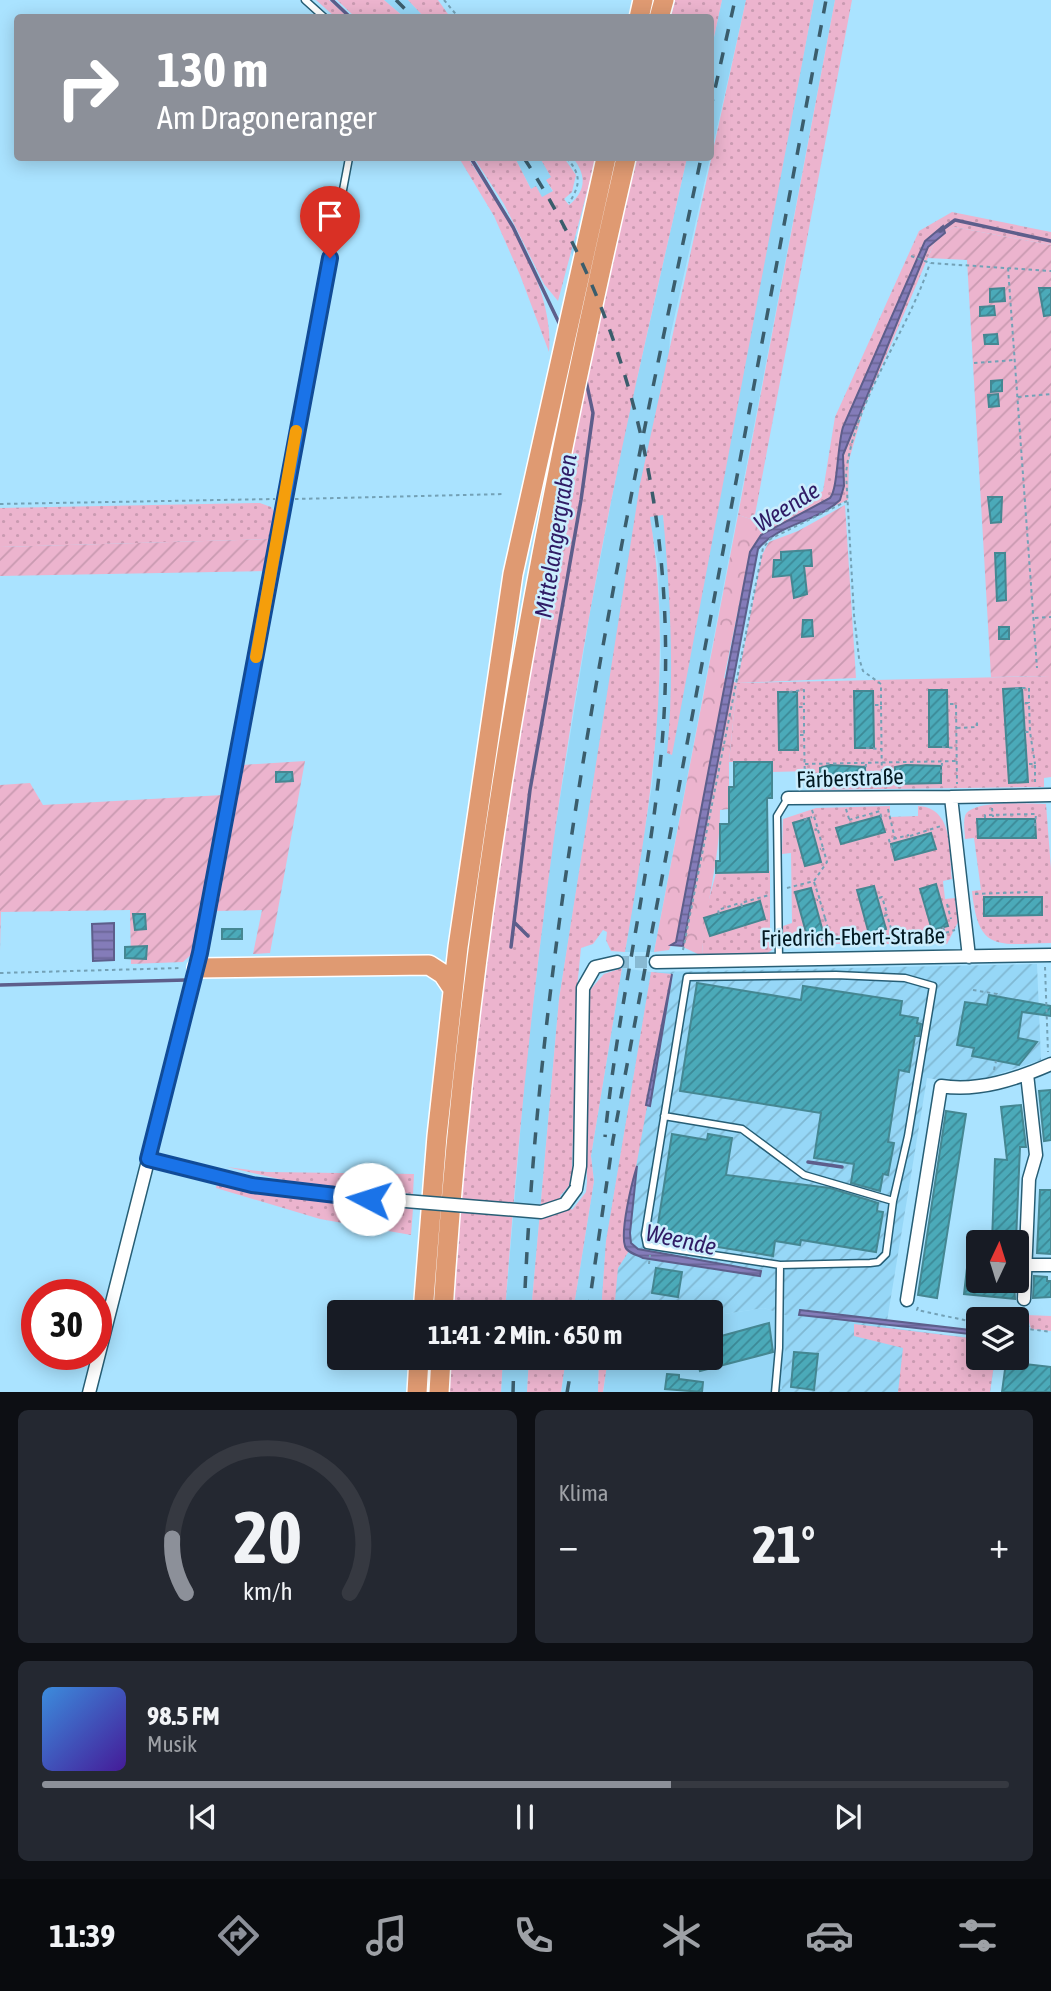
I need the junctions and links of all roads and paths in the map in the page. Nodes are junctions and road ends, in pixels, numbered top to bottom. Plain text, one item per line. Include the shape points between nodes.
1 (305, 0) edge
2 (444, 0) edge
3 (321, 14) edge
4 (455, 14) edge
5 (348, 161) edge
6 (570, 161) edge
7 (605, 161) edge
8 (625, 161) edge
9 (569, 203) dead end
10 (911, 256) dead end
11 (929, 263) junction
12 (1007, 268) junction
13 (1051, 271) edge
14 (1014, 360) junction
15 (974, 363) dead end
16 (1051, 394) edge
17 (1017, 397) junction
18 (503, 494) dead end
19 (285, 499) junction
20 (847, 501) junction
21 (0, 504) edge
22 (1051, 617) edge
23 (1034, 618) junction
24 (1037, 668) dead end
25 (1015, 688) dead end
26 (789, 692) dead end
27 (1025, 703) dead end
28 (1029, 703) junction
29 (950, 704) dead end
30 (875, 705) dead end
31 (881, 705) junction
32 (799, 707) dead end
33 (804, 707) junction
34 (977, 719) dead end
35 (956, 728) junction
36 (1025, 732) dead end
37 (1030, 732) junction
38 (950, 733) dead end
39 (956, 733) junction
40 (876, 734) dead end
41 (881, 734) junction
42 (800, 735) dead end
43 (804, 735) junction
44 (942, 747) dead end
45 (866, 748) dead end
46 (957, 748) junction
47 (881, 749) junction
48 (957, 761) junction
49 (942, 762) junction
50 (866, 763) junction
51 (881, 763) junction
52 (805, 764) junction
53 (1029, 764) dead end
54 (1035, 764) junction
55 (941, 773) dead end
56 (865, 774) dead end
57 (1035, 795) junction
58 (1051, 795) edge
59 (885, 797) junction
60 (951, 797) junction
61 (788, 798) joint
62 (805, 798) junction
63 (814, 816) junction
64 (985, 818) dead end
65 (804, 820) dead end
66 (849, 820) dead end
67 (882, 821) dead end
68 (954, 822) junction
69 (1035, 826) dead end
70 (895, 839) junction
71 (892, 849) dead end
72 (814, 881) junction
73 (778, 891) junction
74 (962, 895) junction
75 (1028, 895) dead end
76 (879, 898) dead end
77 (741, 902) junction
78 (947, 904) dead end
79 (742, 907) dead end
80 (719, 914) dead end
81 (943, 927) dead end
82 (960, 929) junction
83 (880, 931) dead end
84 (817, 933) dead end
85 (893, 933) junction
86 (830, 935) junction
87 (1048, 955) edge
88 (969, 957) junction
89 (900, 958) junction
90 (836, 959) junction
91 (779, 960) junction
92 (617, 962) tunnel mouth
93 (656, 962) tunnel mouth
94 (680, 962) junction
95 (197, 968) junction
96 (0, 973) edge
97 (453, 989) junction
98 (973, 990) dead end
99 (997, 997) dead end
100 (1049, 1023) edge
101 (996, 1061) dead end
102 (1050, 1065) edge
103 (994, 1072) dead end
104 (1027, 1074) junction
105 (664, 1116) junction
106 (148, 1159) junction
107 (893, 1201) junction
108 (1028, 1230) edge
109 (651, 1251) dead end
110 (649, 1264) dead end
111 (780, 1265) junction
112 (1029, 1265) edge
113 (1051, 1265) edge
114 (1025, 1293) edge
115 (1024, 1299) joint
116 (423, 1300) edge
117 (444, 1300) edge
118 (907, 1300) dead end
119 (1025, 1307) edge
120 (917, 1310) dead end
121 (966, 1320) edge
122 (1029, 1328) edge
123 (1051, 1332) edge
124 (418, 1370) edge
125 (440, 1370) edge
126 (89, 1392) edge
127 (417, 1392) edge
128 (439, 1392) edge
129 (775, 1392) edge

1 - 3 lane
2 - 4 path
5 - 19 lane
6 - 9 path via 580,181
7 - 97 highway via 513,574
8 - 117 highway via 570,402 490,859
10 - 11 path
11 - 12 path
11 - 20 path via 853,438 846,473
12 - 13 path
12 - 14 path
14 - 15 path
14 - 17 path
16 - 17 path
17 - 23 path
18 - 19 path
19 - 21 path
19 - 95 lane
20 - 31 path via 859,658 863,671 881,684
20 - 94 path via 770,539 758,560
22 - 23 path
23 - 24 path
25 - 28 path via 1029,688
26 - 33 path via 804,691
27 - 28 path
28 - 37 path
29 - 35 path via 956,704
30 - 31 path
31 - 41 path
32 - 33 path
33 - 43 path
34 - 35 path via 977,727
35 - 39 path
36 - 37 path
37 - 54 path
38 - 39 path
39 - 46 path
40 - 41 path
41 - 47 path
42 - 43 path
43 - 52 path
44 - 46 path
45 - 47 path
46 - 48 path
47 - 51 path
48 - 49 path
48 - 60 path via 957,789
49 - 51 path
49 - 55 path
50 - 51 path
50 - 52 path
50 - 56 path
51 - 59 path
52 - 62 path
53 - 54 path
54 - 57 path
57 - 58 street, Färberstraße
57 - 60 street, Färberstraße
59 - 60 street, Färberstraße
59 - 62 street, Färberstraße
59 - 70 path
60 - 68 street
61 - 62 street, Färberstraße
61 - 73 lane, Färberstraße via 777,816
62 - 63 path
63 - 65 path
63 - 72 path via 827,862
64 - 69 path via 1037,814
66 - 67 path via 880,811
68 - 70 path
68 - 74 street
70 - 71 path via 889,840
72 - 73 path
72 - 86 path
73 - 77 path
73 - 91 lane, Färberstraße
74 - 75 path
74 - 82 street
76 - 85 path
77 - 79 path
77 - 80 path via 718,910
78 - 82 path
81 - 82 path via 944,933
82 - 88 street
83 - 85 path via 881,936
84 - 86 path via 819,939
85 - 89 path
86 - 90 path
87 - 88 street, Friedrich-Ebert-Straße
87 - 100 path
88 - 89 street, Friedrich-Ebert-Straße
89 - 90 street, Friedrich-Ebert-Straße
90 - 91 street, Friedrich-Ebert-Straße
91 - 94 street, Friedrich-Ebert-Straße
92 - 106 street, bridge via 595,967 583,988 580,1166 576,1189 565,1204 541,1212 264,1187
93 - 94 street, Friedrich-Ebert-Straße
95 - 96 path
95 - 97 highway via 429,965 443,974
95 - 106 street
97 - 116 highway
98 - 99 path
100 - 102 path
101 - 103 path
102 - 104 street
104 - 108 street via 1036,1155 1029,1179
104 - 118 street via 963,1090 941,1086
105 - 107 lane via 742,1129 804,1175
105 - 107 lane via 687,977 836,975 905,978 933,986
105 - 111 lane via 647,1245
106 - 126 street
107 - 111 lane via 886,1254 878,1262
109 - 110 path
111 - 129 lane
112 - 113 street
114 - 115 street
115 - 119 path
120 - 121 path
122 - 123 path
124 - 127 highway
125 - 128 highway

